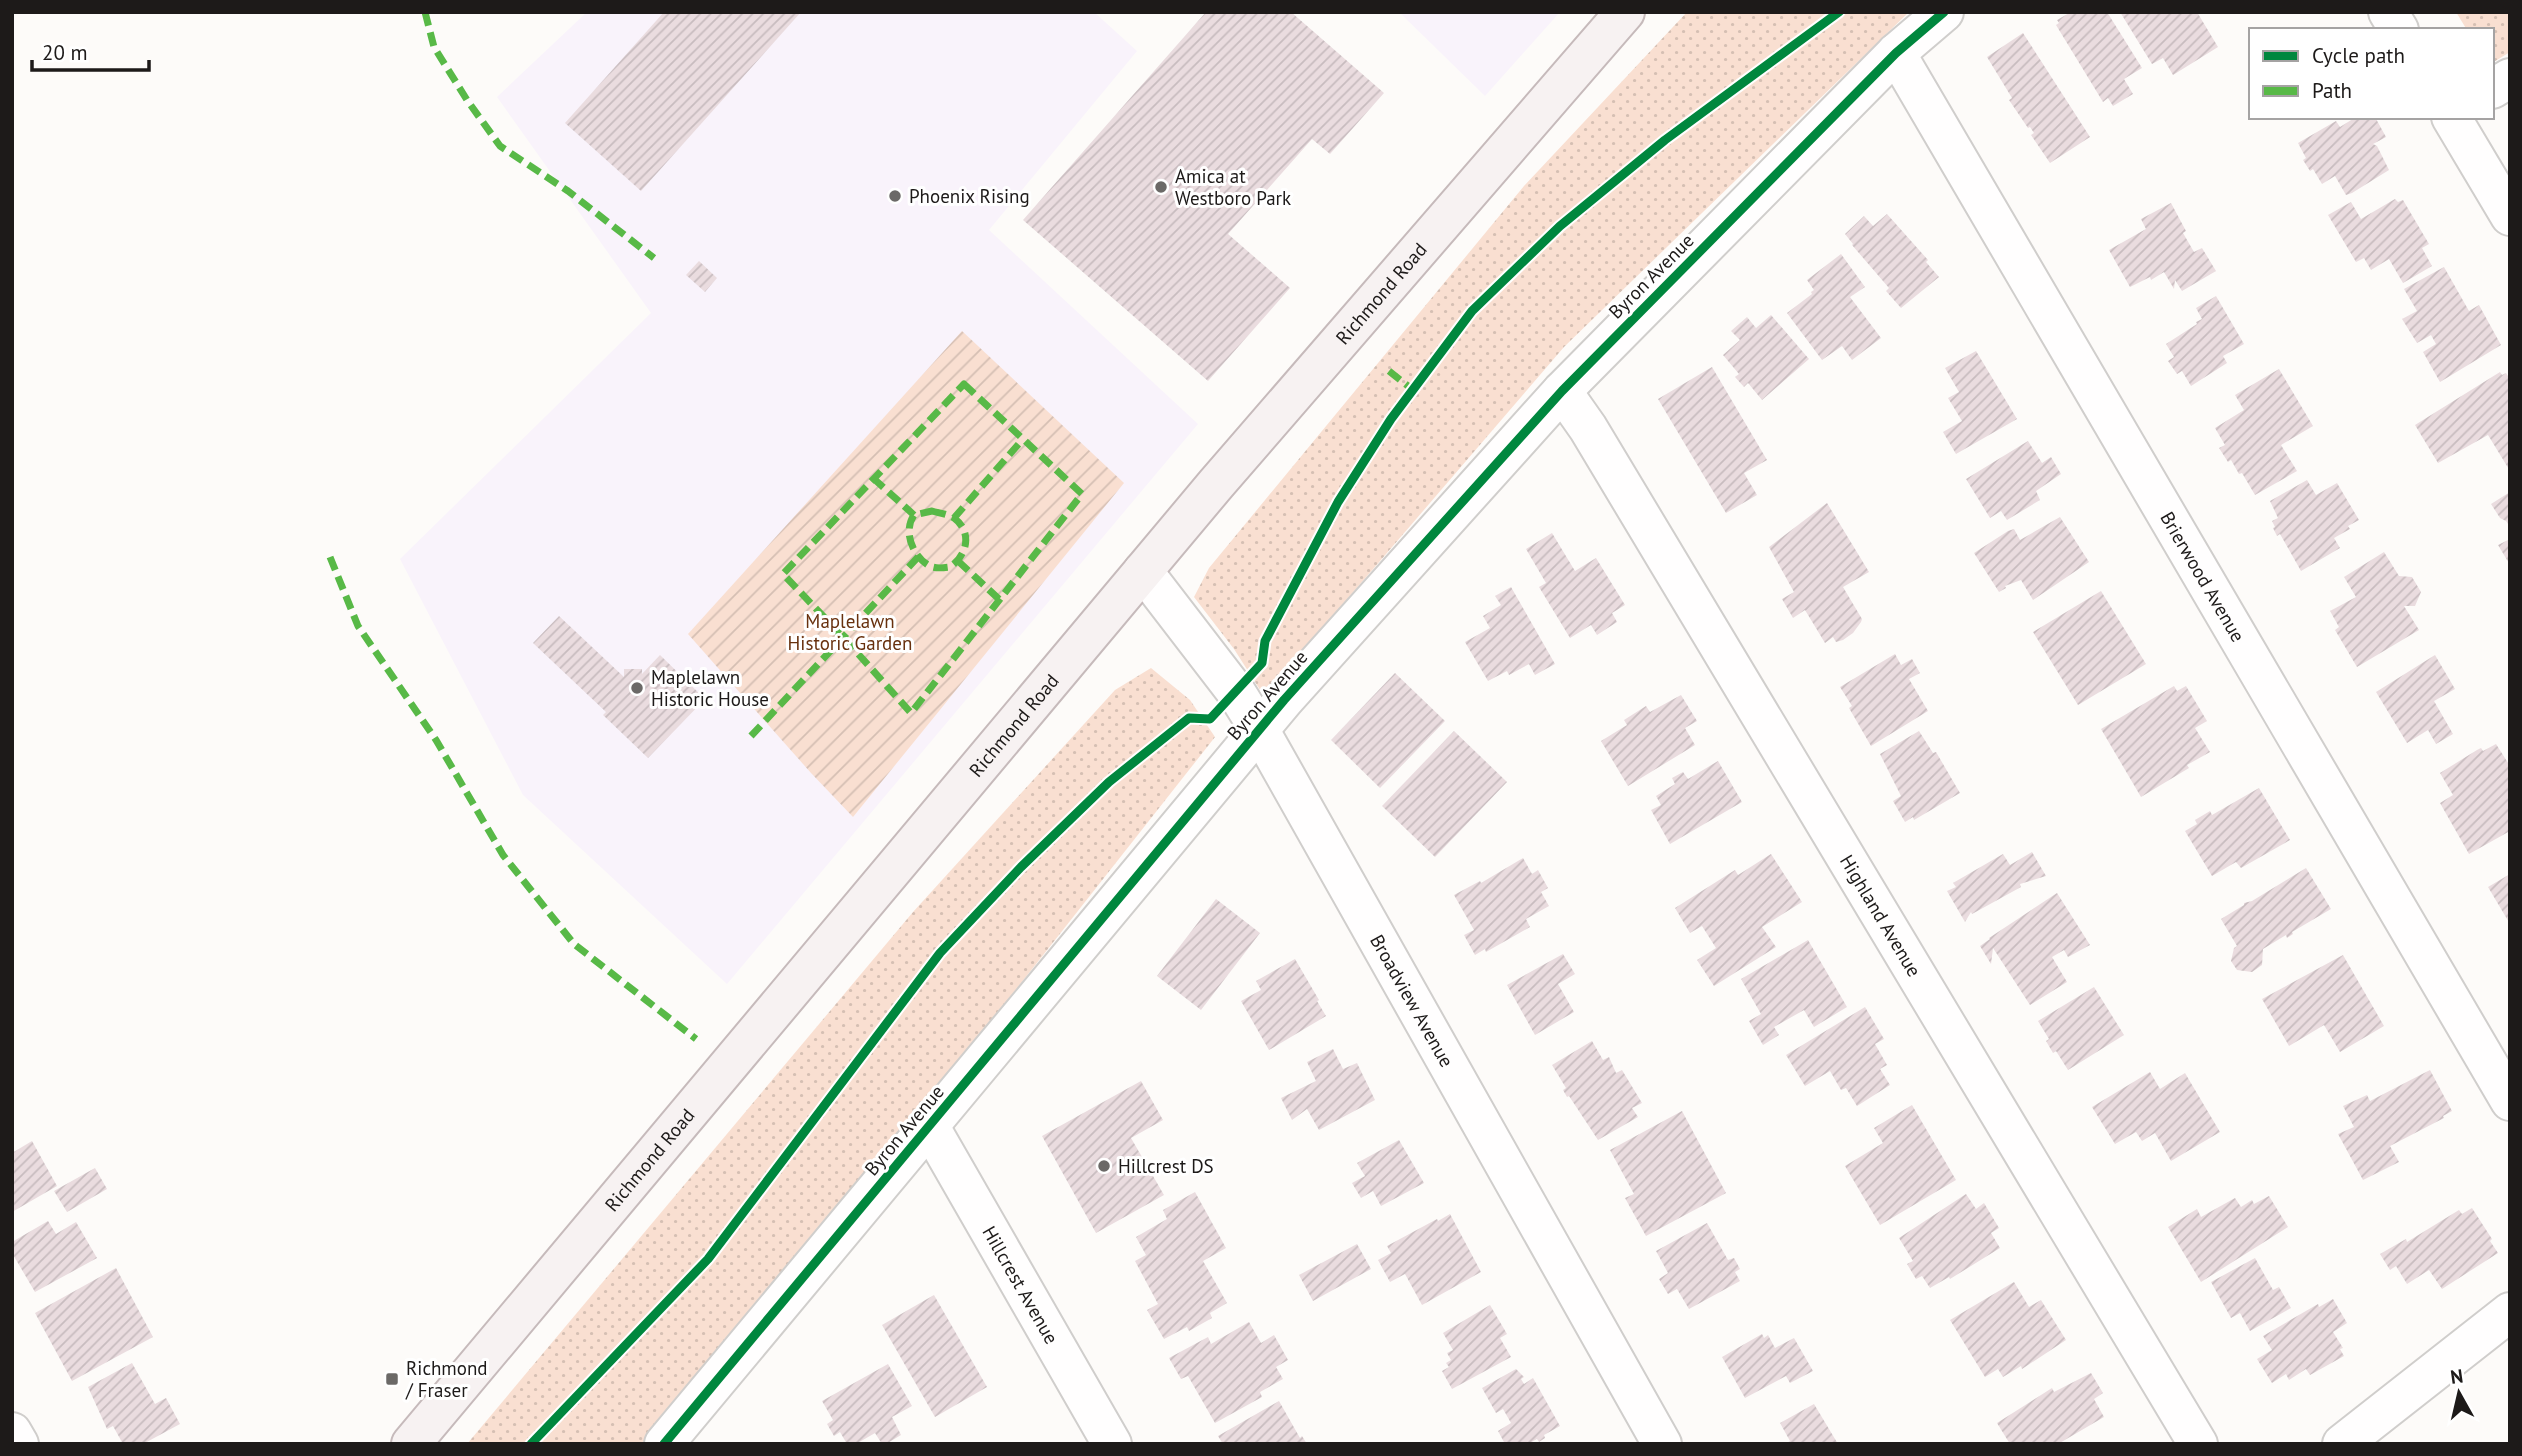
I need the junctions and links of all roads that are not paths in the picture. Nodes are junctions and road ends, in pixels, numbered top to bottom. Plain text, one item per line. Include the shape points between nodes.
1 (1625, 12) edge
2 (1944, 12) edge
3 (2388, 12) edge
4 (2398, 28) edge
5 (1896, 52) junction
6 (2510, 78) edge
7 (2494, 88) edge
8 (2452, 119) edge
9 (2510, 216) edge
10 (1562, 391) junction
11 (1143, 571) junction
12 (1259, 729) junction
13 (2510, 1101) edge
14 (930, 1126) junction
15 (2510, 1312) edge
16 (12, 1432) edge
17 (19, 1444) edge
18 (411, 1444) edge
19 (664, 1444) edge
20 (1112, 1444) edge
21 (1662, 1444) edge
22 (2198, 1444) edge
23 (2343, 1444) edge

1 - 11 main road, Richmond Road
2 - 5 street, Byron Avenue
3 - 4 street
5 - 10 street, Byron Avenue
5 - 13 street, Brierwood Avenue
6 - 7 street
8 - 9 street
10 - 12 street, Byron Avenue
10 - 22 street, Highland Avenue
11 - 12 street, Broadview Avenue
11 - 18 main road, Richmond Road
12 - 14 street, Byron Avenue
12 - 21 street, Broadview Avenue
14 - 19 street, Byron Avenue
14 - 20 street, Hillcrest Avenue
15 - 23 street
16 - 17 street

